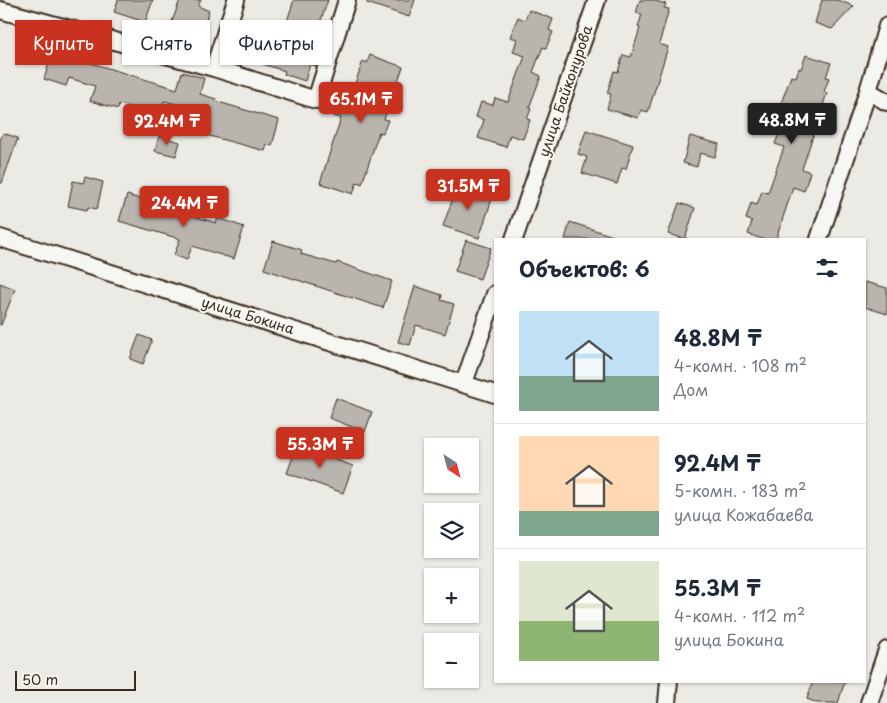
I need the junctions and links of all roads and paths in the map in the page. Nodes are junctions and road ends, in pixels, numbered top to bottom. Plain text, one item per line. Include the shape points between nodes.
1 (236, 0) edge
2 (347, 0) edge
3 (597, 0) edge
4 (0, 10) edge
5 (887, 26) edge
6 (214, 68) junction
7 (868, 90) junction
8 (887, 102) edge
9 (0, 238) edge
10 (514, 238) edge
11 (819, 238) edge
12 (494, 297) edge
13 (464, 383) junction
14 (494, 394) edge
15 (887, 650) edge
16 (669, 683) edge
17 (667, 703) edge
18 (869, 703) edge

1 - 6 street
2 - 6 street via 316,100
3 - 10 street, улица Байконурова
4 - 6 street
5 - 7 street
7 - 8 street
7 - 11 street
9 - 13 street, улица Бокина
12 - 13 street
13 - 14 street, улица Бокина
15 - 18 street
16 - 17 street

